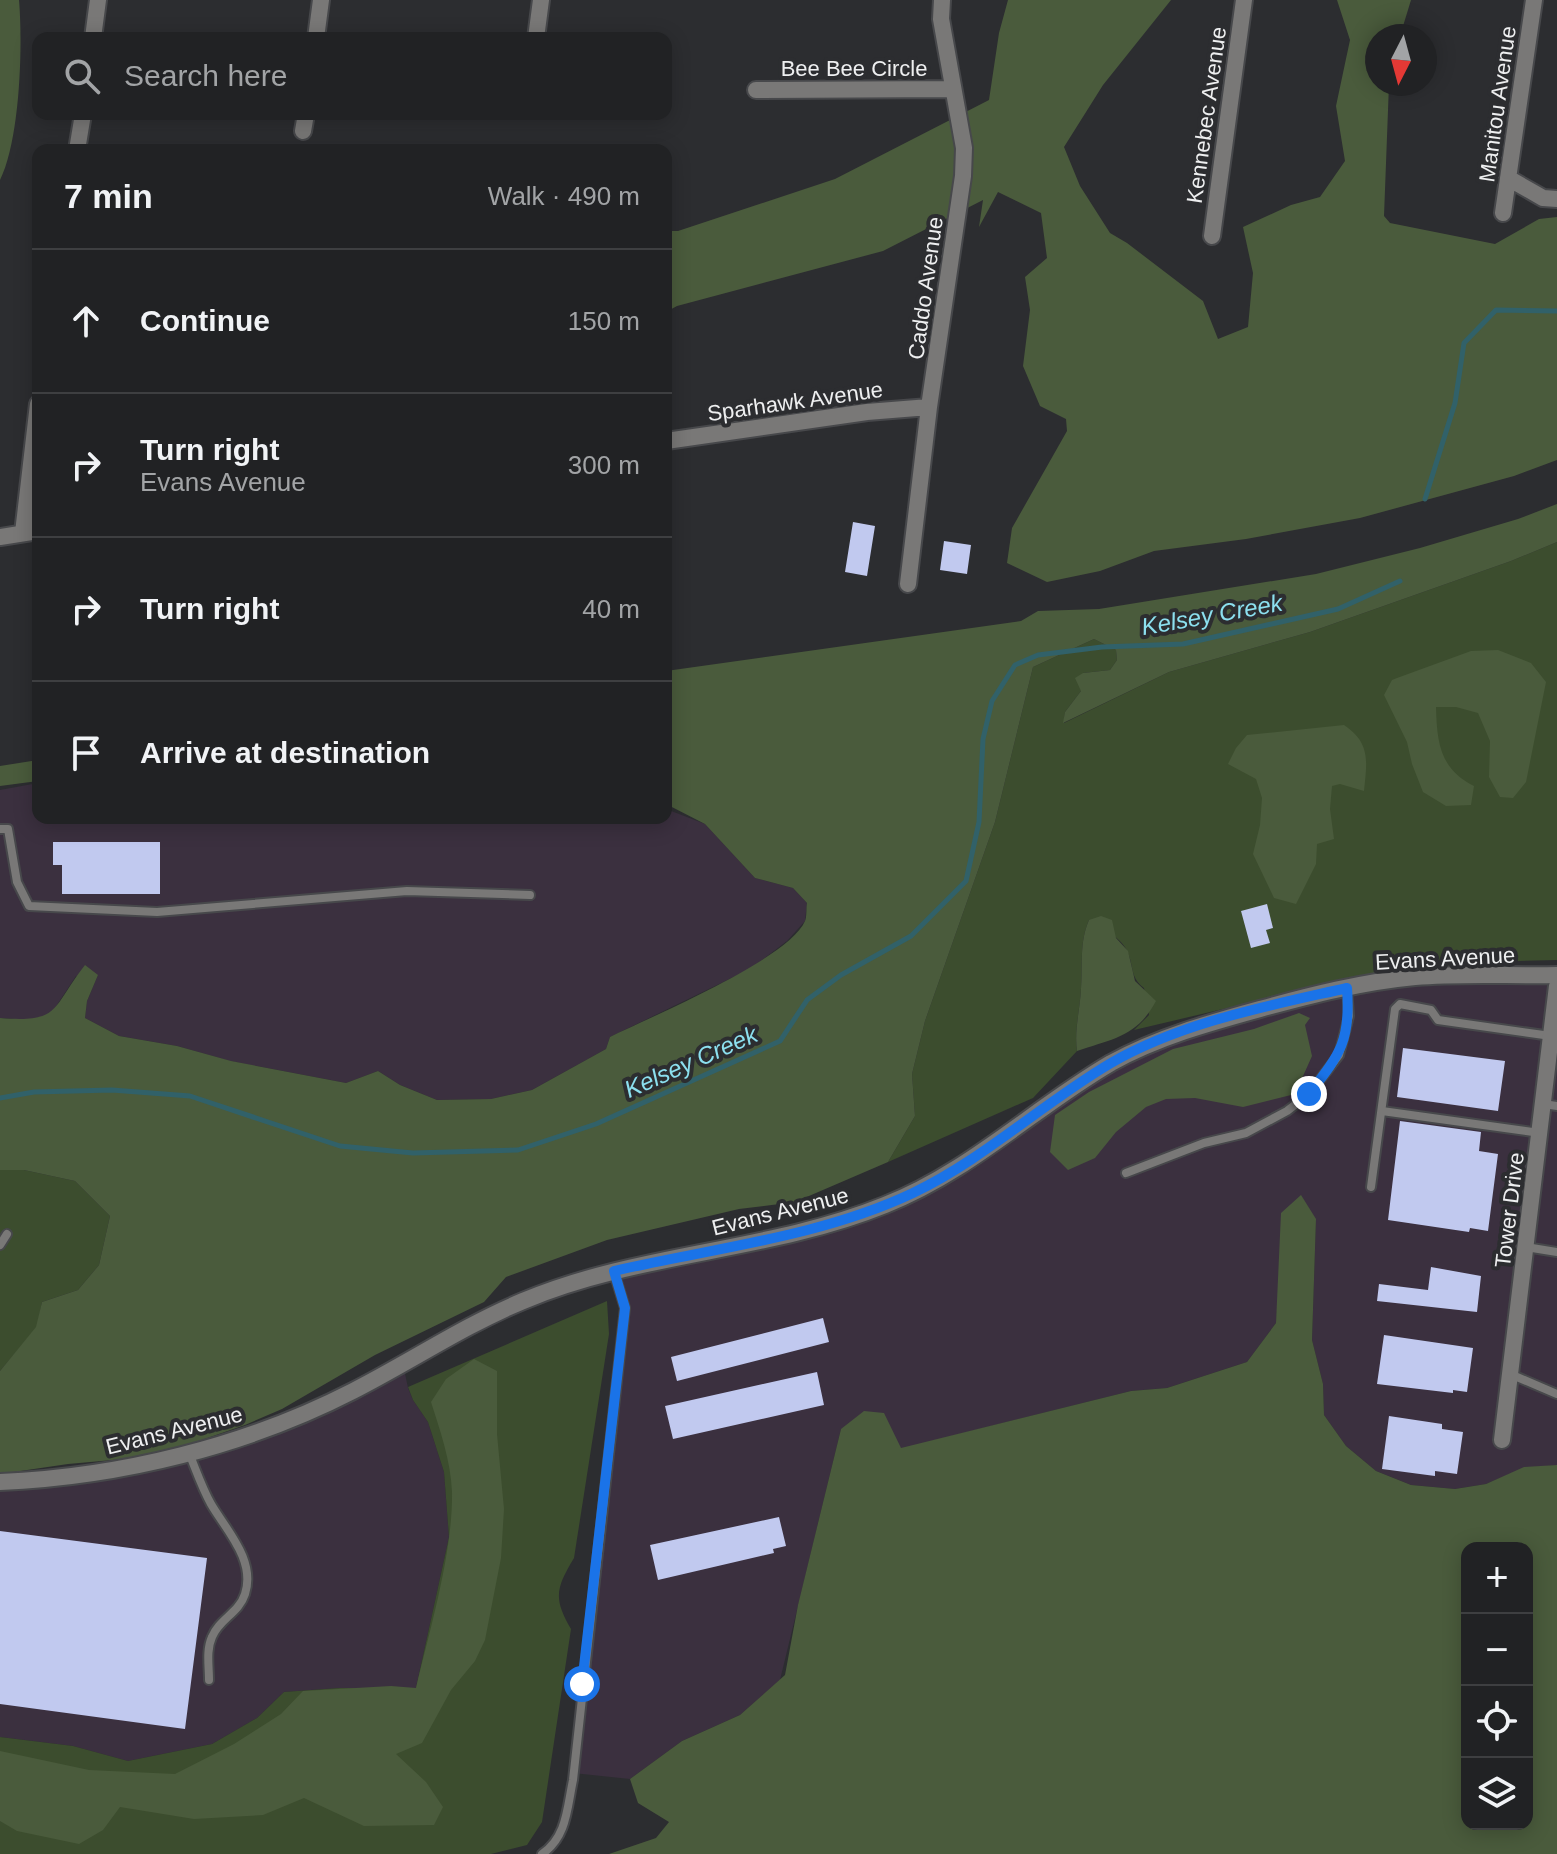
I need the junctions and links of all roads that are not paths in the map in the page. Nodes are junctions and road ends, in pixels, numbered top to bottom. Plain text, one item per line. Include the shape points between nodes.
1 (98, 0) edge
2 (321, 0) edge
3 (541, 0) edge
4 (942, 0) edge
5 (1244, 0) edge
6 (1534, 0) edge
7 (94, 32) edge
8 (317, 32) edge
9 (537, 32) edge
10 (953, 89) junction
11 (756, 90) dead end
12 (82, 120) edge
13 (305, 120) edge
14 (303, 131) dead end
15 (78, 144) edge
16 (1508, 178) junction
17 (1557, 199) edge
18 (1503, 213) dead end
19 (1212, 236) dead end
20 (929, 407) junction
21 (672, 440) edge
22 (31, 532) edge
23 (0, 537) edge
24 (908, 584) dead end
25 (0, 829) edge
26 (530, 895) dead end
27 (1557, 975) edge
28 (1557, 986) edge
29 (1347, 988) junction
30 (1551, 1036) junction
31 (1551, 1105) edge
32 (1382, 1111) junction
33 (1540, 1133) junction
34 (1126, 1173) dead end
35 (1371, 1187) dead end
36 (7, 1234) dead end
37 (0, 1245) edge
38 (1526, 1247) junction
39 (1557, 1252) edge
40 (614, 1271) junction
41 (1510, 1374) junction
42 (1557, 1394) edge
43 (1502, 1440) dead end
44 (188, 1452) junction
45 (0, 1482) edge
46 (209, 1680) dead end
47 (542, 1854) edge

1 - 7 street
2 - 8 street
3 - 9 street
4 - 10 street, Caddo Avenue
5 - 19 street, Kennebec Avenue
6 - 16 street, Manitou Avenue
10 - 11 street, Bee Bee Circle
10 - 20 street, Caddo Avenue via 964,148 963,176
12 - 15 street
13 - 14 street
16 - 17 street via 1543,198
16 - 18 street, Manitou Avenue
20 - 21 street, Sparhawk Avenue
20 - 24 street, Caddo Avenue
22 - 23 street
25 - 26 lane via 8,829 17,882 29,906 157,912 407,891
27 - 29 street, Evans Avenue via 1419,977
28 - 30 street, Tower Drive
29 - 34 lane via 1349,1016 1339,1055 1309,1094 1246,1133
29 - 40 street, Evans Avenue via 1144,1046 962,1166 887,1205 828,1224
30 - 31 street, Tower Drive
30 - 32 lane via 1438,1020 1431,1010 1400,1004 1395,1009
31 - 33 street, Tower Drive
32 - 33 lane
32 - 35 lane
33 - 38 street, Tower Drive
36 - 37 lane
38 - 39 lane
38 - 41 street, Tower Drive
40 - 44 street, Evans Avenue via 495,1314 287,1421
40 - 47 lane via 625,1308 573,1780 563,1832
41 - 42 lane
41 - 43 street, Tower Drive
44 - 45 street, Evans Avenue via 112,1470
44 - 46 lane via 211,1504 236,1540 246,1572 246,1592 236,1612 212,1635

